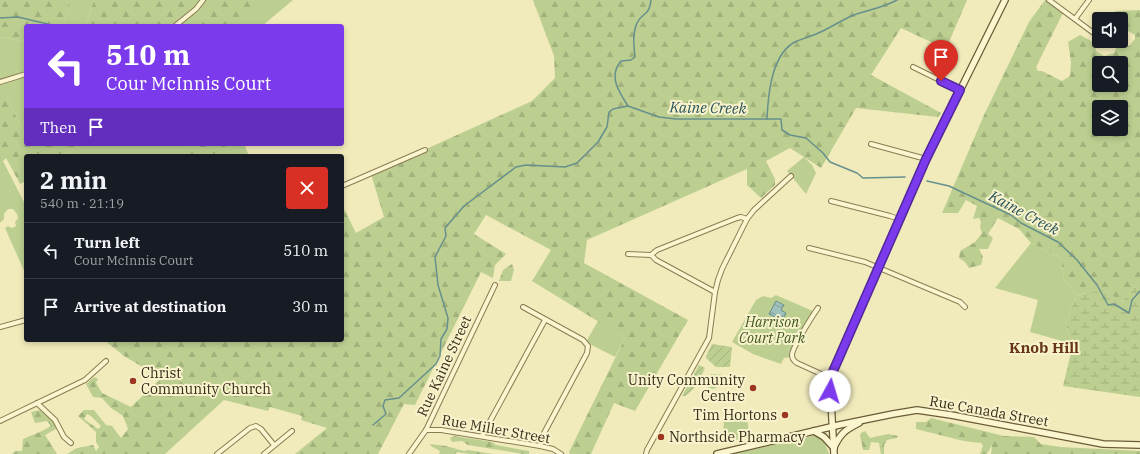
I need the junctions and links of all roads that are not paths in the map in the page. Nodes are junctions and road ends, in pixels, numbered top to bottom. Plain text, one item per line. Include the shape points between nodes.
1 (203, 0) edge
2 (1005, 0) edge
3 (1049, 0) edge
4 (1089, 0) edge
5 (1075, 19) junction
6 (177, 24) edge
7 (1092, 32) edge
8 (913, 67) dead end
9 (24, 75) edge
10 (0, 82) edge
11 (960, 90) junction
12 (871, 144) dead end
13 (425, 150) dead end
14 (926, 159) junction
15 (791, 176) dead end
16 (344, 185) edge
17 (831, 201) dead end
18 (747, 219) junction
19 (899, 220) junction
20 (809, 248) dead end
21 (628, 254) dead end
22 (651, 255) junction
23 (878, 267) junction
24 (495, 285) dead end
25 (715, 292) junction
26 (965, 307) dead end
27 (523, 308) dead end
28 (818, 308) dead end
29 (545, 320) junction
30 (24, 321) edge
31 (0, 327) edge
32 (106, 361) dead end
33 (830, 378) junction
34 (37, 403) junction
35 (866, 419) junction
36 (0, 421) edge
37 (833, 426) junction
38 (426, 430) junction
39 (292, 431) dead end
40 (814, 431) junction
41 (482, 436) junction
42 (71, 443) dead end
43 (1140, 445) edge
44 (274, 446) junction
45 (540, 446) junction
46 (834, 451) edge
47 (217, 454) edge
48 (264, 454) edge
49 (410, 454) edge
50 (561, 454) edge
51 (646, 454) edge
52 (717, 454) edge

1 - 6 street
2 - 11 main road
3 - 5 street
4 - 5 street
5 - 7 street
8 - 11 street
9 - 10 street
11 - 14 main road
12 - 14 street
13 - 16 street
14 - 19 main road
15 - 18 street
17 - 19 street
18 - 22 street via 737,218 657,250
18 - 25 street via 722,269
19 - 23 main road
20 - 23 street
21 - 22 street
22 - 25 street
23 - 26 street via 960,302
23 - 33 main road
24 - 38 street, Rue Kaine Street
25 - 51 street via 709,338
27 - 29 street
28 - 33 street via 794,348 792,357 797,363
29 - 41 street
29 - 45 street via 583,340 588,350 543,435
30 - 31 street
32 - 34 street via 85,380
33 - 37 main road
34 - 36 street
34 - 42 street via 55,420 64,438
35 - 37 main road, Rue Canada Street
35 - 43 main road, Rue Canada Street via 908,411 927,411 1103,444
35 - 46 main road via 846,429
37 - 40 main road, Rue Canada Street
37 - 46 main road
38 - 41 street, Rue Miller Street
38 - 49 street, Rue Kaine Street
39 - 44 street
40 - 46 main road via 824,436
40 - 52 main road, Rue Canada Street
41 - 45 street, Rue Miller Street
44 - 47 street via 256,426
44 - 48 street
45 - 50 street, Rue Miller Street

